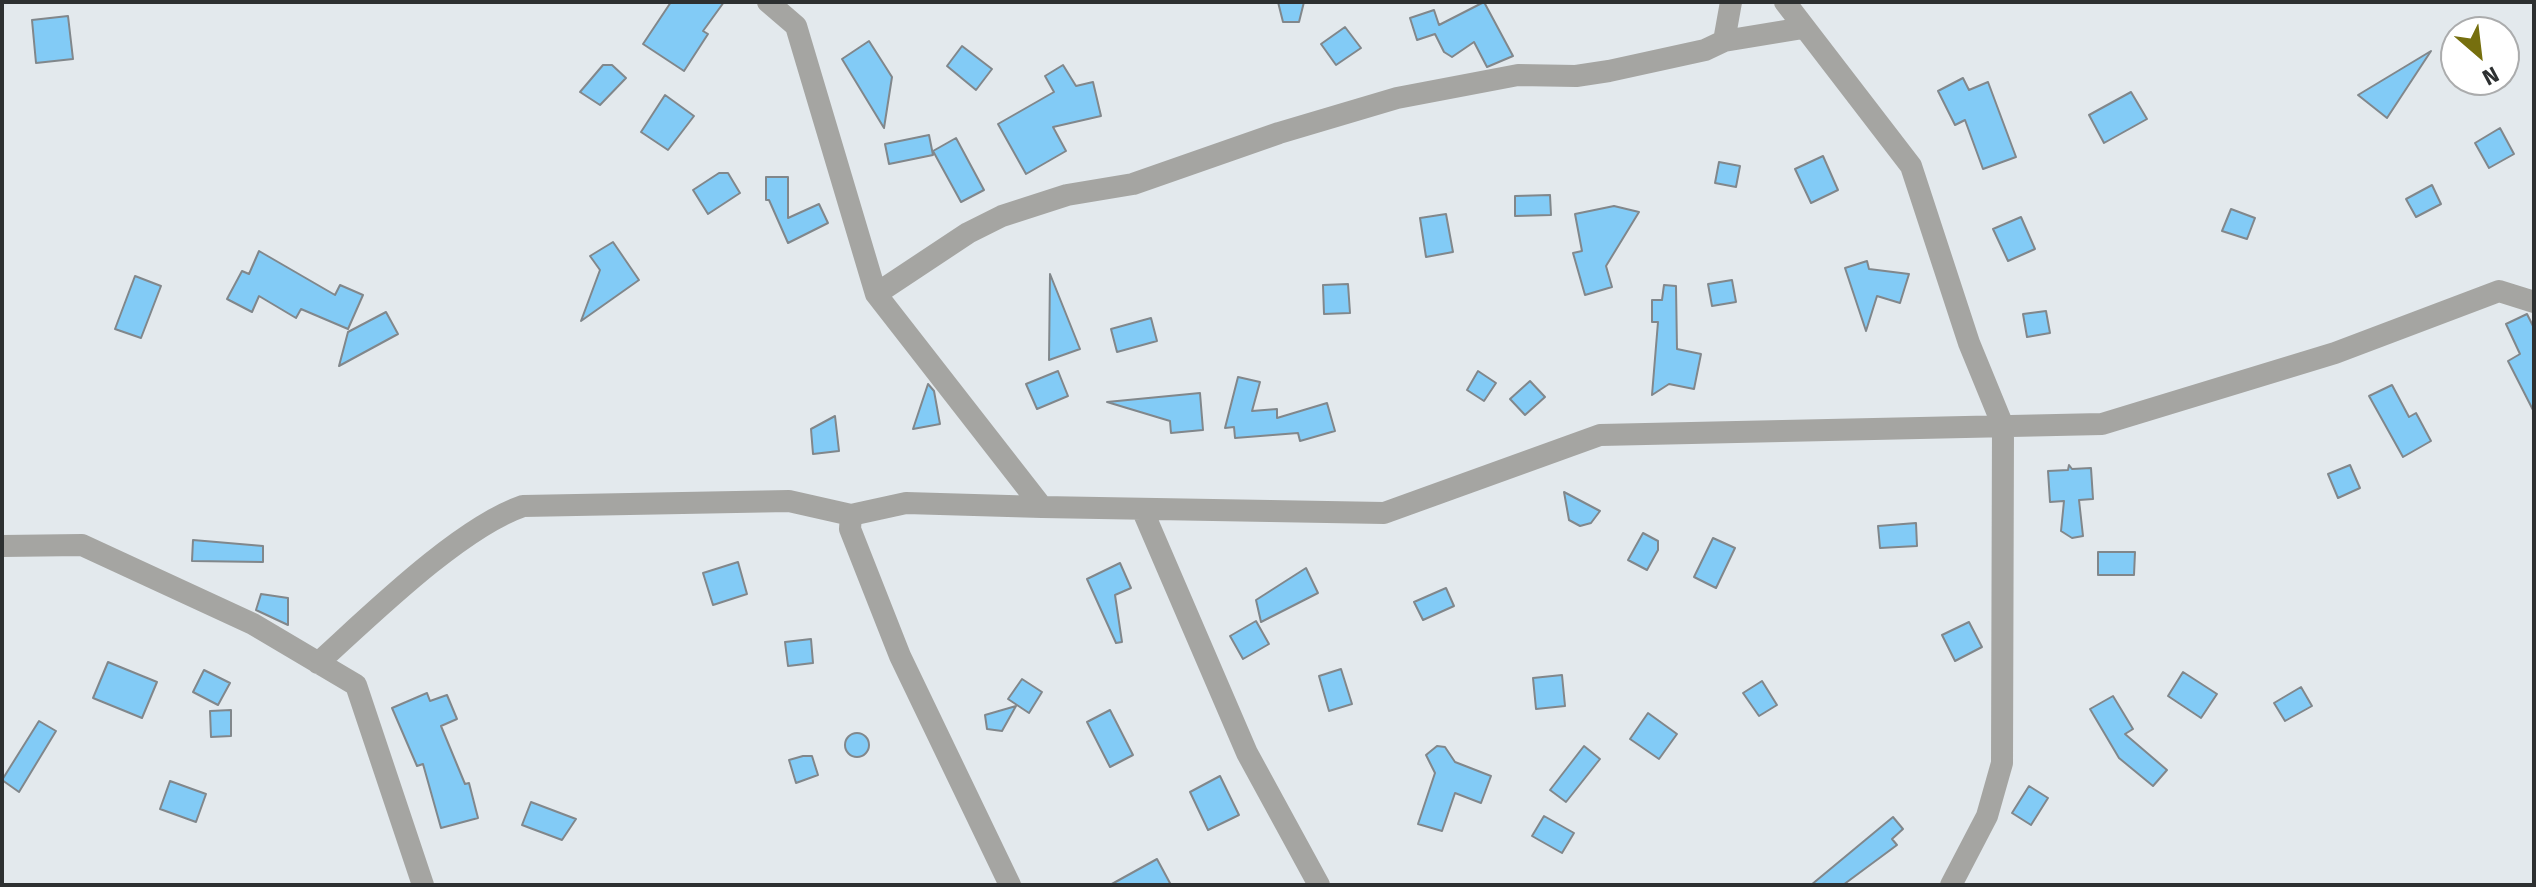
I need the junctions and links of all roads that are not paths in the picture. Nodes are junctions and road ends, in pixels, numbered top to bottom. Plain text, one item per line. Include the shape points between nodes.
1 (1731, 2) edge
2 (1785, 2) edge
3 (775, 5) edge
4 (1803, 28) junction
5 (1724, 41) junction
6 (876, 294) junction
7 (2534, 302) edge
8 (2003, 426) junction
9 (1042, 507) junction
10 (1142, 509) junction
11 (851, 515) junction
12 (2, 546) edge
13 (318, 663) junction
14 (423, 885) edge
15 (1010, 885) edge
16 (1319, 885) edge
17 (1951, 885) edge

1 - 5 street
2 - 4 street
3 - 6 street via 796,26
4 - 5 street
4 - 8 street via 1911,166 1969,343
5 - 6 street via 1609,71 1518,75 1397,98 1133,184 1067,195 968,233
6 - 9 street
7 - 8 street via 2499,291 2335,353 2102,424
8 - 10 street via 1600,435 1384,513
8 - 17 street via 2002,763 1987,816
9 - 10 street
9 - 11 street via 906,503
10 - 16 street via 1247,753
11 - 13 street via 789,501 523,506 474,532
11 - 15 street via 850,529 900,656
12 - 13 street via 82,545 253,624
13 - 14 street via 356,685

